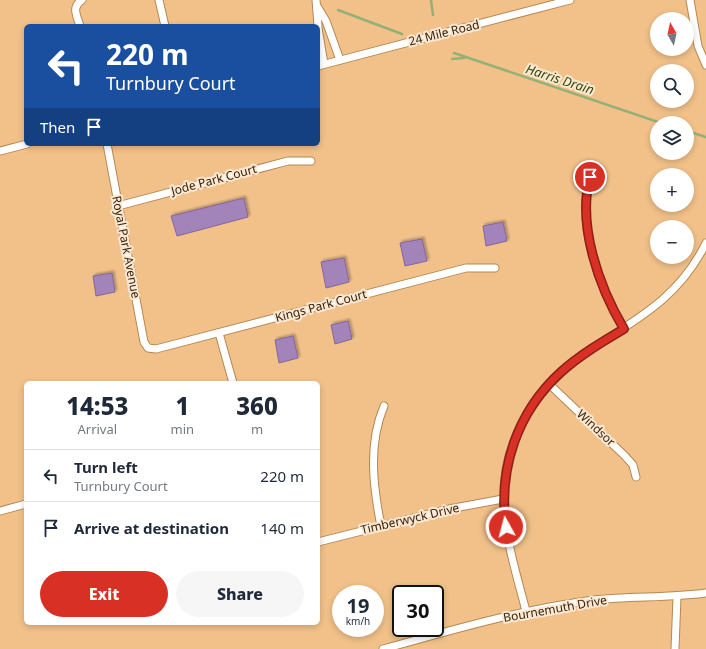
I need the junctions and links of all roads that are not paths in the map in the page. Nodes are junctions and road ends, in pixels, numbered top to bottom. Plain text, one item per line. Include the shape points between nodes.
1 (82, 0) edge
2 (159, 0) edge
3 (570, 0) edge
4 (690, 0) edge
5 (316, 3) edge
6 (79, 24) edge
7 (165, 24) edge
8 (318, 24) edge
9 (320, 52) edge
10 (340, 60) junction
11 (321, 65) edge
12 (706, 65) edge
13 (24, 145) edge
14 (107, 146) edge
15 (0, 151) edge
16 (311, 160) dead end
17 (590, 177) dead end
18 (118, 206) junction
19 (706, 243) edge
20 (495, 268) dead end
21 (624, 329) junction
22 (219, 333) junction
23 (148, 348) joint
24 (232, 381) edge
25 (549, 384) junction
26 (384, 406) dead end
27 (636, 477) dead end
28 (504, 499) junction
29 (24, 505) edge
30 (0, 511) edge
31 (381, 526) junction
32 (320, 541) edge
33 (706, 593) edge
34 (677, 597) junction
35 (526, 611) junction
36 (410, 646) edge
37 (383, 649) edge
38 (675, 649) edge

1 - 6 street via 77,3 75,10
2 - 7 street
3 - 10 street, 24 Mile Road
4 - 12 street via 698,46
5 - 8 street
5 - 10 street via 326,21
9 - 11 street
10 - 11 street, 24 Mile Road
13 - 15 street
14 - 18 street, Royal Park Avenue
16 - 18 street, Jode Park Court via 288,161
17 - 21 street via 586,201 592,252 606,294
18 - 23 street, Royal Park Avenue via 144,342
19 - 21 street via 696,262 672,292
20 - 22 street, Kings Park Court via 466,268
21 - 25 street via 577,359
22 - 23 street, Kings Park Court via 156,349
22 - 24 street
25 - 27 street, Windsor via 624,454 633,465
25 - 28 street via 534,402 517,432 506,470
26 - 31 street via 377,426 373,460 374,486
28 - 31 street, Timberwyck Drive via 449,509
28 - 35 street via 511,553
29 - 30 street
31 - 32 street, Timberwyck Drive
33 - 34 street, Bournemuth Drive
34 - 35 street, Bournemuth Drive via 594,600
34 - 38 street
35 - 36 street, Bournemuth Drive
36 - 37 street, Bournemuth Drive

